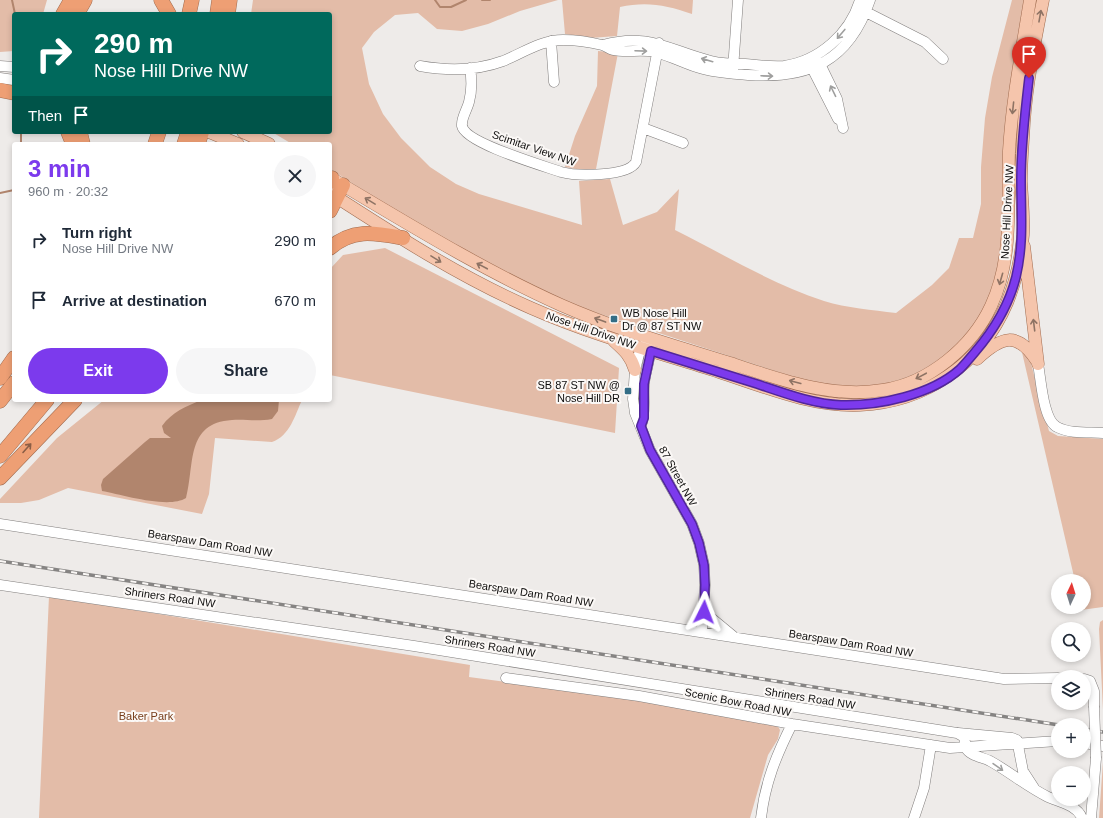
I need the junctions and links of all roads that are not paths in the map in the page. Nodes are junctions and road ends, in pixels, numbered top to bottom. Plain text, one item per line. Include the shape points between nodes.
1 (70, 0) edge
2 (85, 0) edge
3 (161, 0) edge
4 (192, 0) edge
5 (219, 0) edge
6 (230, 0) edge
7 (738, 0) edge
8 (870, 0) edge
9 (1030, 0) edge
10 (1042, 0) edge
11 (861, 6) edge
12 (64, 12) edge
13 (78, 12) edge
14 (168, 12) edge
15 (189, 12) edge
16 (217, 12) edge
17 (228, 12) edge
18 (551, 41) junction
19 (658, 48) junction
20 (943, 59) dead end
21 (815, 63) junction
22 (0, 66) edge
23 (420, 66) dead end
24 (12, 67) edge
25 (470, 68) junction
26 (733, 68) junction
27 (0, 78) edge
28 (12, 80) edge
29 (554, 82) dead end
30 (0, 90) edge
31 (12, 93) edge
32 (643, 128) junction
33 (214, 134) edge
34 (247, 134) edge
35 (233, 142) edge
36 (265, 142) edge
37 (683, 143) dead end
38 (334, 186) edge
39 (332, 199) edge
40 (1023, 236) junction
41 (403, 238) junction
42 (332, 246) edge
43 (610, 338) junction
44 (650, 338) junction
45 (646, 349) junction
46 (12, 361) edge
47 (1038, 364) junction
48 (961, 368) junction
49 (635, 370) junction
50 (0, 378) edge
51 (12, 386) edge
52 (0, 401) edge
53 (45, 402) edge
54 (73, 402) edge
55 (641, 426) junction
56 (1103, 433) edge
57 (0, 456) edge
58 (0, 478) edge
59 (0, 524) edge
60 (0, 584) edge
61 (704, 612) junction
62 (702, 631) junction
63 (734, 637) junction
64 (506, 678) dead end
65 (1051, 678) edge
66 (1091, 686) edge
67 (792, 724) junction
68 (957, 733) junction
69 (1051, 741) edge
70 (1018, 743) junction
71 (1091, 744) edge
72 (930, 745) junction
73 (1103, 746) edge
74 (966, 748) junction
75 (1094, 781) junction
76 (1091, 784) edge
77 (1037, 791) junction
78 (1051, 796) edge
79 (1069, 806) edge
80 (1094, 815) edge
81 (760, 818) edge
82 (914, 818) edge
83 (1082, 818) edge

1 - 12 highway
2 - 13 highway
3 - 14 highway
4 - 15 highway
5 - 16 highway
6 - 17 highway
7 - 26 street
8 - 11 street
9 -> 44 main road, Nose Hill Drive NW via 1013,109 1009,151 1007,250 1003,273 991,306 978,329 960,350 919,378 885,390 836,392 773,377
40 -> 10 main road, Nose Hill Drive NW via 1021,179 1024,121
11 - 20 street via 925,42
11 - 21 street via 841,35
18 - 19 street via 603,45 613,50
18 - 25 street via 503,61
18 - 29 street
19 - 26 street via 704,70
19 - 32 street, Scimitar View NW
21 -> 21 street via 843,128 838,99
21 - 26 street via 798,62 777,66
22 - 24 street
23 - 25 street via 446,70
25 - 32 street, Scimitar View NW via 470,96 462,120 466,133 493,148 561,172 588,175 630,169 636,162
27 - 28 street
30 - 31 highway
32 - 37 street
33 - 35 main road
34 - 36 main road
38 - 39 highway
38 - 41 main road, Nose Hill Drive NW
44 -> 38 main road, Nose Hill Drive NW via 526,289
47 -> 40 main road
40 - 48 main road, Nose Hill Drive NW via 1016,278 1006,304 994,327
41 - 42 highway via 355,234 346,236
41 -> 43 main road, Nose Hill Drive NW via 500,294 567,323
43 - 45 main road, Nose Hill Drive NW
43 - 49 main road via 632,359
44 - 45 street, 87 Street NW
45 - 48 main road, Nose Hill Drive NW via 803,398 839,405 864,405 920,392
45 - 49 street, 87 Street NW
45 - 55 street, 87 Street NW via 644,418
46 - 50 highway
47 - 48 main road via 1026,346 1008,340 995,344
47 - 56 street via 1047,412 1052,424 1063,429
49 - 55 street, 87 Street NW via 633,399 635,413
51 - 52 highway
53 - 57 highway
58 -> 54 highway
55 - 61 street, 87 Street NW via 650,450 692,524 699,543 704,565
59 - 62 street, Bearspaw Dam Road NW
60 - 68 street, Shriners Road NW via 414,646
61 - 62 street, 87 Street NW
61 - 63 street
62 - 63 street, Bearspaw Dam Road NW
63 - 65 street, Bearspaw Dam Road NW via 1004,679
64 - 67 street, Scenic Bow Road NW via 639,696
66 - 75 street, bridge via 1094,691
67 - 72 street, Scenic Bow Road NW
67 - 81 street via 777,754 764,792
68 - 70 street, Shriners Road NW via 1012,738
68 - 74 street via 964,737
69 - 70 street, Scenic Bow Road NW
70 - 74 street, Scenic Bow Road NW
70 - 77 street via 1023,771
71 - 73 street
72 - 74 street, Scenic Bow Road NW
72 - 82 street via 924,788
74 -> 77 street via 968,752 990,761
75 - 76 street
75 - 80 street
77 - 78 street
79 - 83 street

